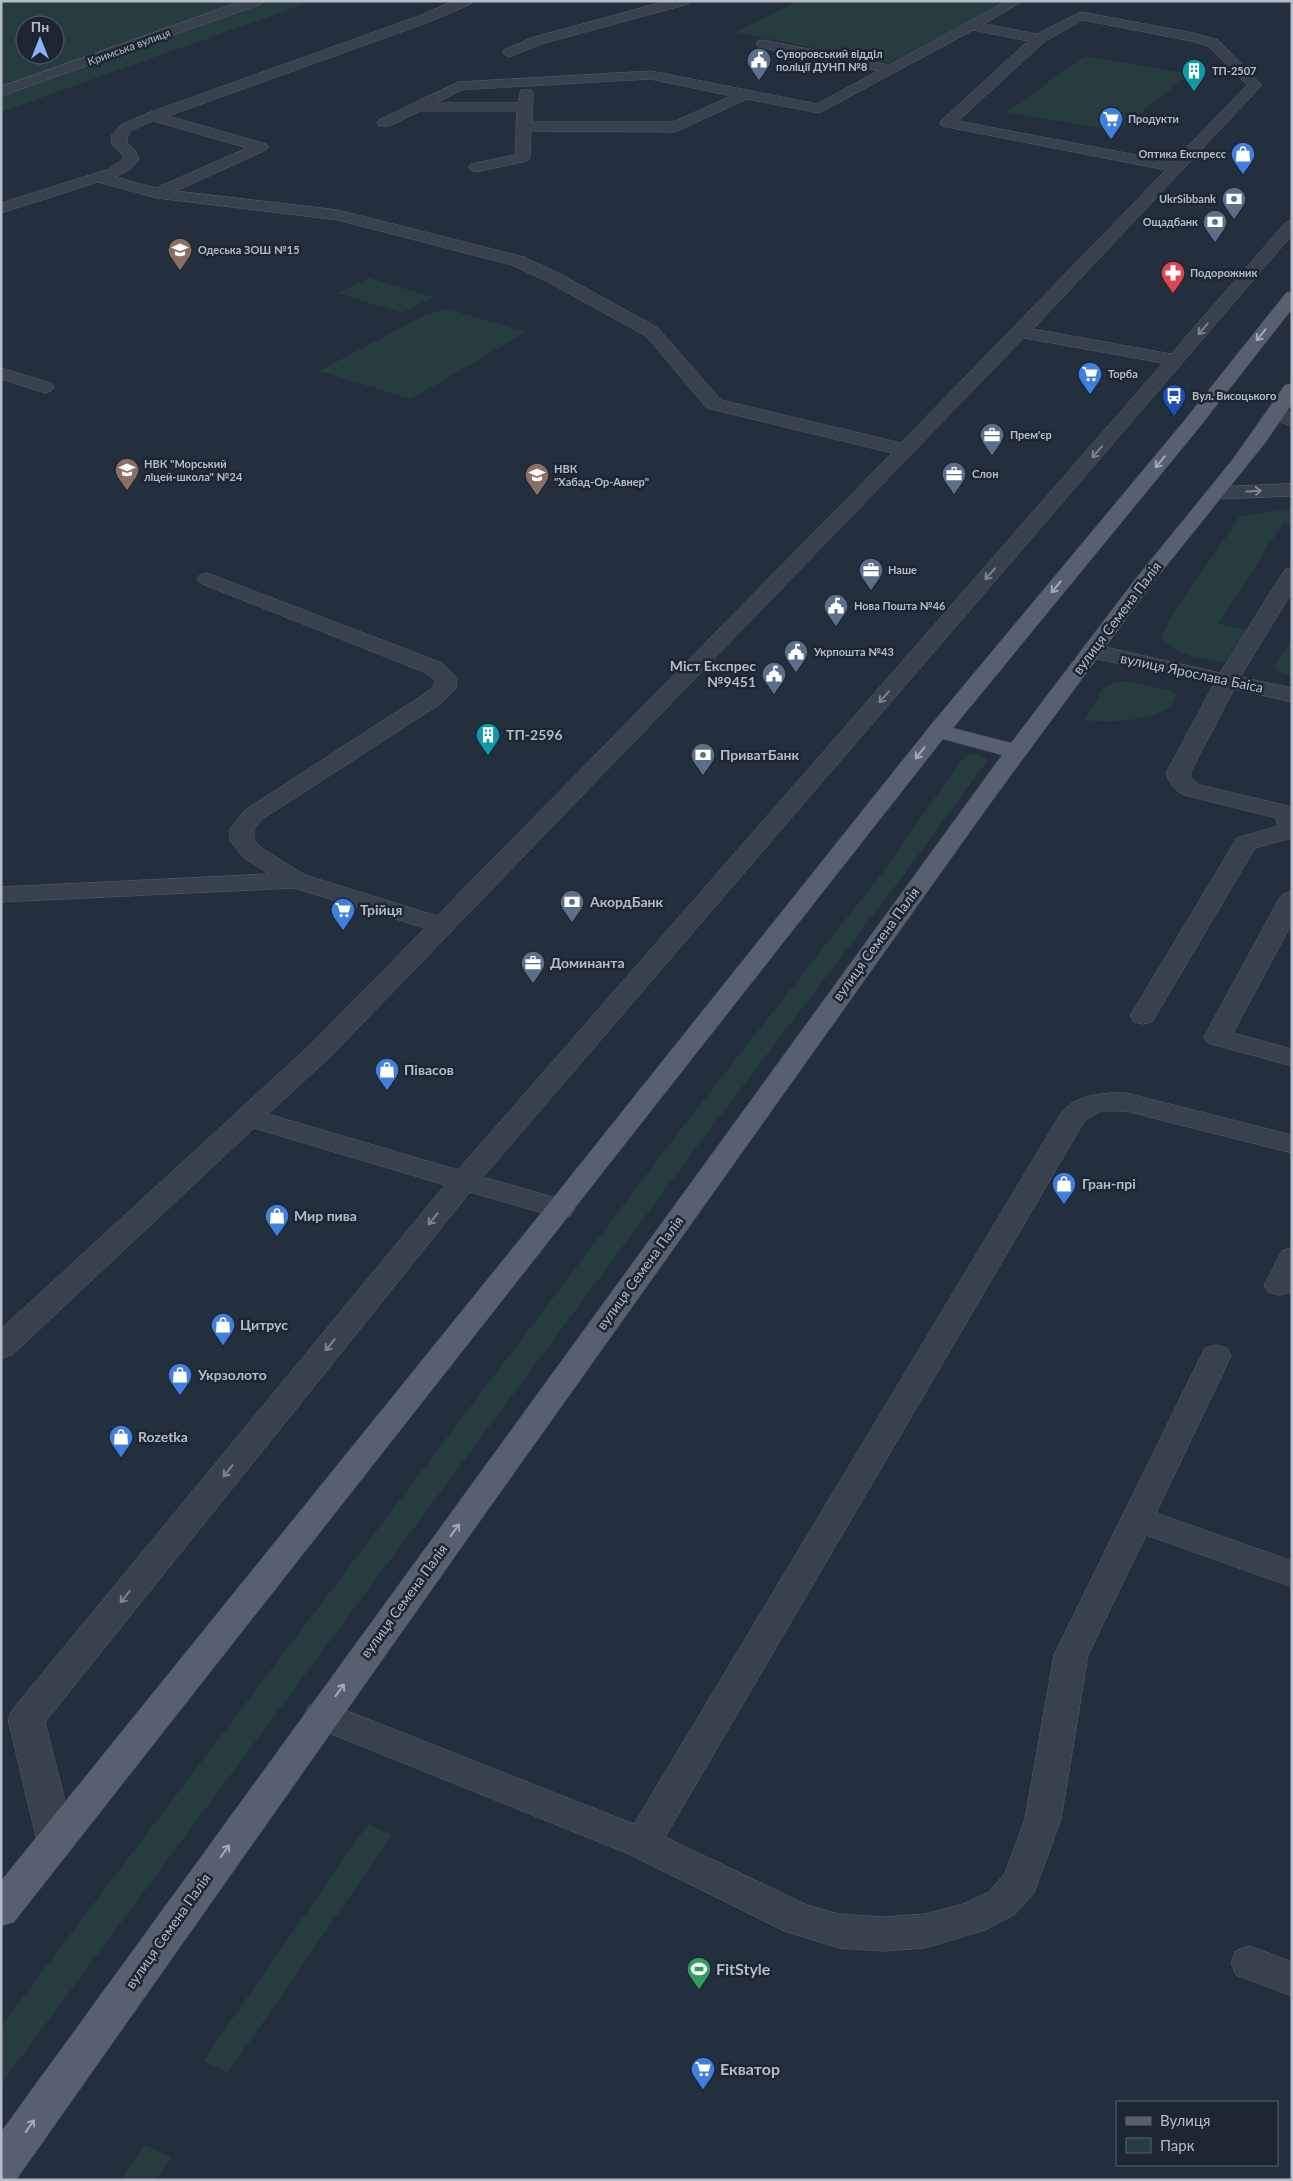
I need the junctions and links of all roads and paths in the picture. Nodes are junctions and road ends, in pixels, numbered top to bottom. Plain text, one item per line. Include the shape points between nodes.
1 (256, 1) edge
2 (466, 1) edge
3 (683, 1) edge
4 (1016, 1) edge
5 (971, 26) junction
6 (1039, 39) junction
7 (763, 44) dead end
8 (509, 53) dead end
9 (888, 69) junction
10 (1, 92) edge
11 (746, 94) junction
12 (416, 107) junction
13 (154, 116) junction
14 (384, 123) dead end
15 (524, 126) junction
16 (476, 167) dead end
17 (1176, 167) junction
18 (100, 178) junction
19 (157, 193) junction
20 (5, 204) edge
21 (1292, 225) edge
22 (1292, 297) edge
23 (1020, 332) junction
24 (1176, 360) junction
25 (1, 373) edge
26 (45, 387) dead end
27 (1289, 401) edge
28 (905, 450) junction
29 (1292, 490) edge
30 (1216, 493) junction
31 (1292, 574) edge
32 (207, 579) dead end
33 (1092, 650) junction
34 (1227, 680) junction
35 (1292, 695) edge
36 (938, 730) junction
37 (1015, 751) junction
38 (1290, 822) edge
39 (296, 880) junction
40 (1, 895) edge
41 (1292, 900) edge
42 (441, 925) junction
43 (1143, 1016) dead end
44 (1292, 1058) edge
45 (247, 1117) junction
46 (1292, 1144) edge
47 (464, 1181) junction
48 (560, 1210) junction
49 (1292, 1258) edge
50 (1279, 1285) dead end
51 (1, 1347) edge
52 (1216, 1356) dead end
53 (1136, 1518) junction
54 (1292, 1574) edge
55 (322, 1714) junction
56 (56, 1841) junction
57 (642, 1843) junction
58 (1, 1910) edge
59 (1250, 1963) dead end
60 (1292, 1979) edge
61 (1, 2166) edge

1 - 10 street, Кримська вулиця
2 - 13 street
3 - 8 street via 536,41
4 - 5 street
5 - 6 street
5 - 9 street
6 - 17 street via 1081,16 1193,37 1222,51 1255,86
6 - 17 street via 947,123
7 - 9 street
9 - 11 street via 818,109
11 - 12 street via 651,75 458,86
11 - 15 street via 675,127
12 - 14 street
12 - 15 street via 526,100
13 - 18 street via 126,128 119,136 120,145 130,153 131,159 126,166
13 - 19 street via 261,147
15 - 16 street via 522,158
17 - 23 street
18 - 19 street
18 - 20 street
19 - 28 street via 338,215 518,261 652,332 714,404
21 -> 24 street
22 -> 36 main road via 1191,425
23 - 24 street
23 - 28 street
24 -> 47 street
25 - 26 street
27 - 30 main road, вулиця Семена Палія
28 - 42 street
30 -> 29 street
30 - 33 main road, вулиця Семена Палія
31 - 34 street
32 - 39 street via 434,668 446,678 446,688 432,699 253,815 242,829 242,841 253,853
33 - 34 street, вулиця Ярослава Баіса
33 - 37 main road, вулиця Семена Палія
34 - 35 street, вулиця Ярослава Баіса
34 - 38 street via 1178,773 1179,780 1198,792
36 - 37 main road
36 -> 48 main road
55 -> 37 main road, вулиця Семена Палія
38 - 43 street via 1246,843
39 - 40 street
39 - 42 street
41 - 44 street via 1217,1038
42 - 45 street via 321,1050
45 - 47 street
45 - 51 street
46 - 57 street via 1126,1102 1092,1103 1074,1115
47 - 48 street
47 -> 56 street via 26,1719
48 - 56 main road
49 - 50 street
52 - 53 street
53 - 54 street
53 - 57 street via 1071,1655 1043,1819 1021,1882 1002,1903 971,1918 925,1930 883,1934 839,1930 798,1920
55 - 57 street
61 -> 55 main road, вулиця Семена Палія
56 - 58 main road
59 - 60 street

